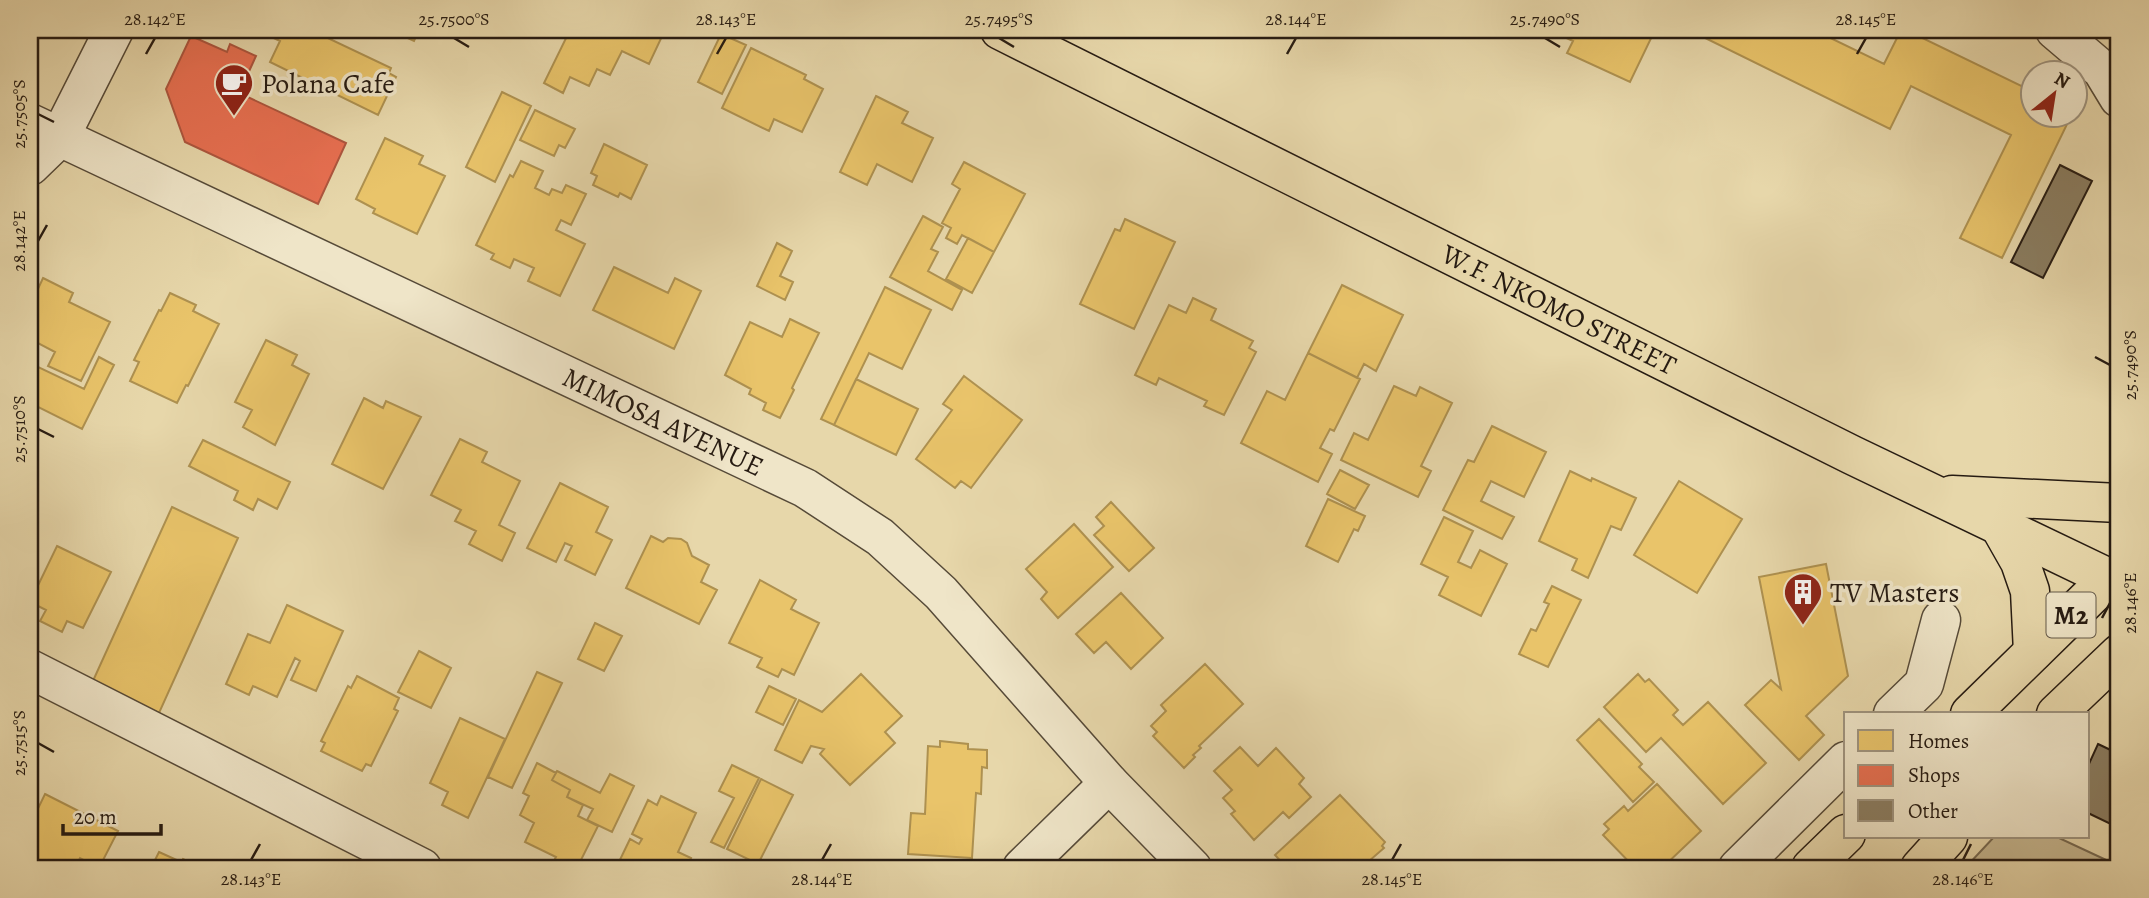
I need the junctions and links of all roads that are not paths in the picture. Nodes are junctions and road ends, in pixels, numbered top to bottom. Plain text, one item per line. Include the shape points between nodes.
1 (114, 30) edge
2 (1001, 30) edge
3 (2055, 30) edge
4 (2119, 98) edge
5 (45, 130) edge
6 (30, 166) edge
7 (1933, 494) junction
8 (2119, 503) edge
9 (1998, 526) junction
10 (2114, 581) edge
11 (1941, 620) dead end
12 (2033, 652) junction
13 (2119, 654) edge
14 (30, 669) edge
15 (2119, 692) edge
16 (1895, 712) edge
17 (1971, 712) edge
18 (2059, 712) edge
19 (2061, 712) edge
20 (1844, 763) edge
21 (1109, 783) junction
22 (1844, 836) edge
23 (1947, 838) edge
24 (422, 868) edge
25 (1022, 868) edge
26 (1192, 868) edge
27 (1738, 868) edge
28 (1811, 868) edge
29 (1920, 868) edge

1 - 5 street
2 - 7 main road, W.F. NKOMO STREET
3 - 4 street via 2102,70
5 - 6 street
5 - 21 street, MIMOSA AVENUE via 805,488 880,537 941,593
7 - 8 main road
7 - 9 main road, W.F. NKOMO STREET
9 - 10 main road, W.F. NKOMO STREET
9 - 12 main road via 2020,562 2030,591
10 - 12 main road, M2
11 - 16 street via 1924,684
12 - 17 main road, M2
13 - 18 main road, M2
14 - 24 street
15 - 19 main road
20 - 27 street
21 - 25 street
21 - 26 street, MIMOSA AVENUE
22 - 28 main road
23 - 29 main road

